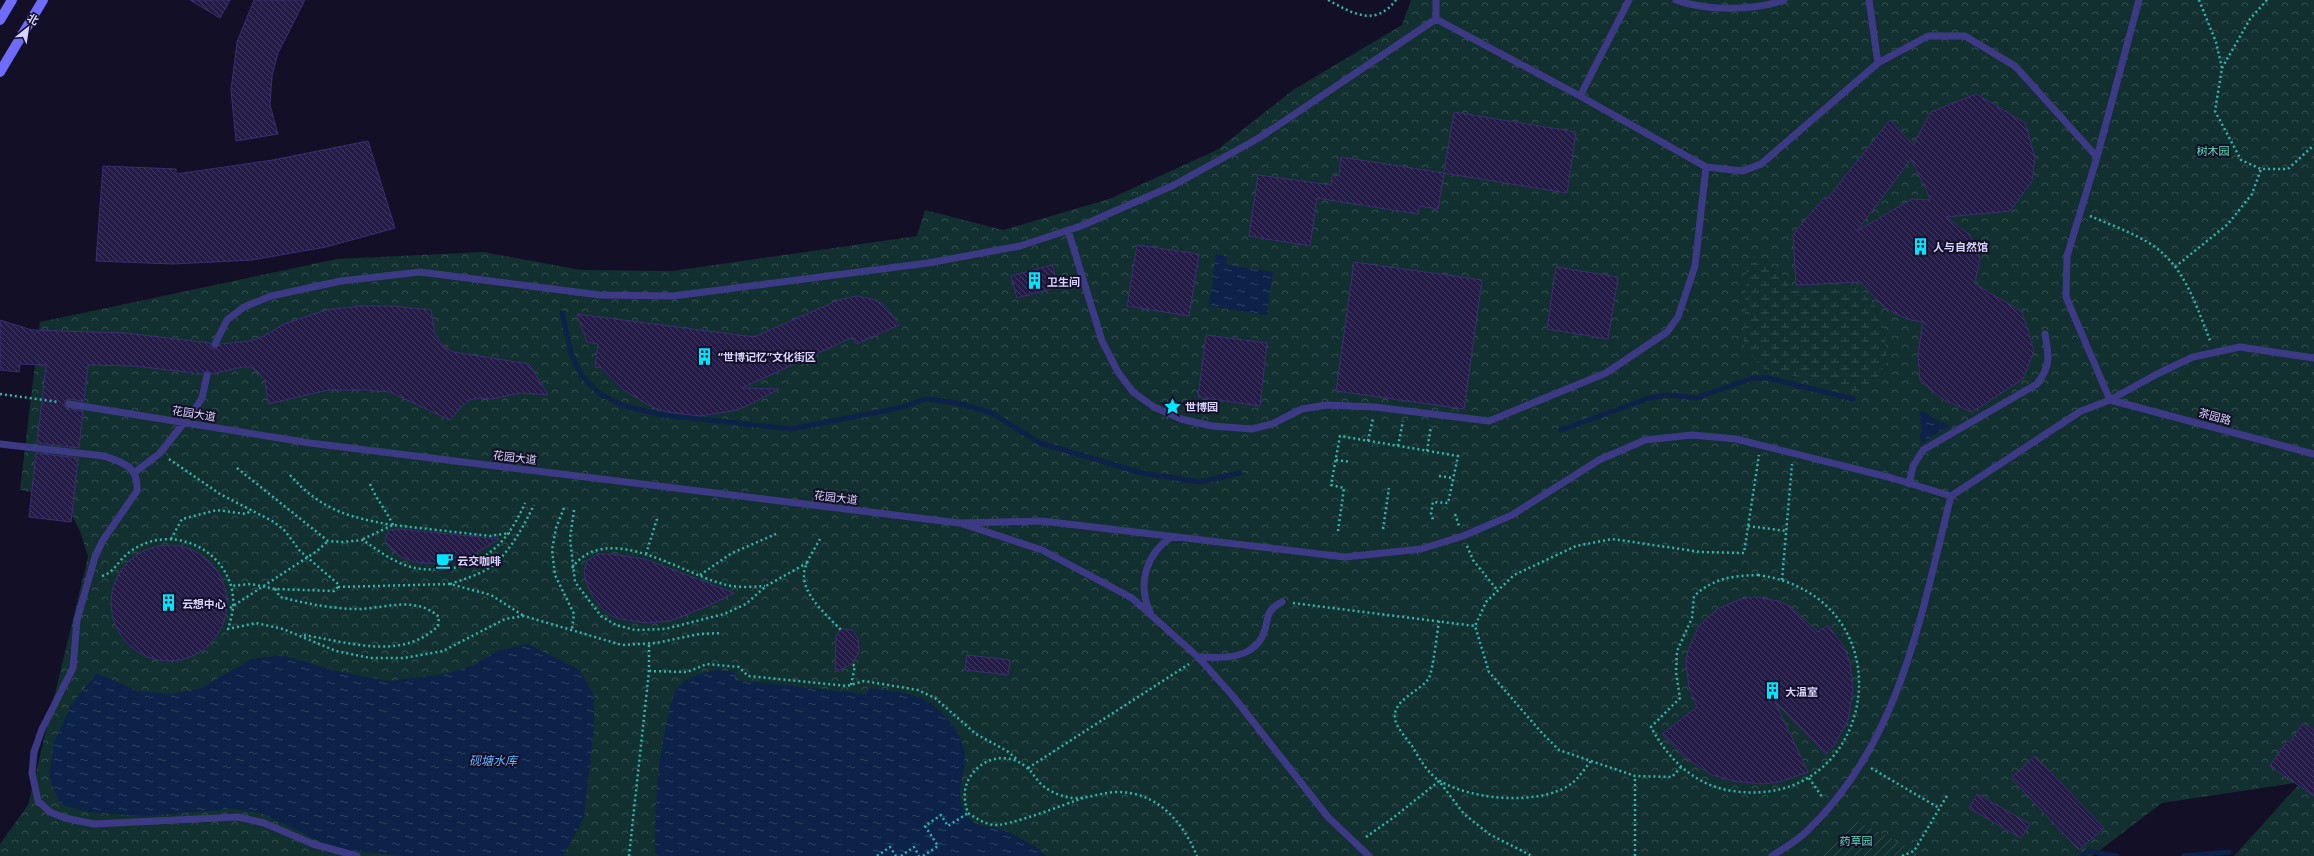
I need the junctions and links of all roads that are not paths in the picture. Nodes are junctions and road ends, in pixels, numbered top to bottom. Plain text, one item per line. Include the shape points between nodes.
1 (12, 0) edge
2 (43, 0) edge
3 (1436, 0) edge
4 (1629, 0) edge
5 (1676, 0) edge
6 (1784, 0) edge
7 (1868, 0) edge
8 (2139, 0) edge
9 (0, 20) edge
10 (1436, 20) junction
11 (1878, 63) junction
12 (0, 72) edge
13 (1580, 96) junction
14 (2098, 157) junction
15 (1706, 167) junction
16 (1068, 230) junction
17 (2045, 334) dead end
18 (214, 344) dead end
19 (2314, 358) edge
20 (208, 375) dead end
21 (2110, 400) junction
22 (69, 404) road end
23 (184, 422) junction
24 (0, 444) edge
25 (2314, 454) edge
26 (134, 473) junction
27 (1909, 484) junction
28 (1951, 496) junction
29 (959, 523) junction
30 (1171, 537) junction
31 (1282, 602) road end
32 (1152, 615) junction
33 (1198, 657) junction
34 (357, 856) edge
35 (1370, 856) edge
36 (1772, 856) edge

1 - 9 main road
2 - 12 main road
3 - 10 lane
4 - 13 lane
5 - 6 lane via 1695,7 1766,6
7 - 11 lane
8 - 14 lane
10 - 13 lane
10 - 16 lane via 1259,138 1174,185
11 - 14 lane via 1928,36 1965,36 2015,66
11 - 15 lane via 1761,164 1743,171
13 - 15 lane
14 - 21 lane via 2067,256 2066,297
15 - 16 lane via 1695,266 1678,317 1667,332 1606,372 1489,421 1375,407 1327,405 1302,409 1272,424 1252,430 1206,425 1181,419 1154,407 1133,392 1118,372 1102,341
16 - 18 lane via 1020,246 928,263 673,296 600,295 420,272 341,281 270,296 244,307 228,320
17 - 27 lane via 2050,356 2045,374 2037,384 1923,450 1913,466
19 - 21 lane via 2240,347 2215,352 2194,357
20 - 23 lane via 202,398
21 - 25 lane, 茶园路
21 - 28 lane via 2081,411
22 - 23 lane, 花园大道
23 - 26 lane via 160,453
23 - 29 lane, 花园大道 via 310,443
24 - 26 lane via 104,456 121,461
26 - 34 lane via 138,481 137,491 103,540 95,557 77,620 73,668 42,729 34,752 32,773 38,801 50,812 94,824 238,817 264,822 313,844
27 - 28 lane
27 - 30 lane via 1736,439 1692,435 1645,440 1599,460 1512,515 1462,536 1421,549 1345,556
28 - 36 lane via 1914,645 1892,707 1863,763 1845,790 1806,832
29 - 30 lane via 1042,521
29 - 32 lane via 1042,550 1132,598
30 - 32 lane via 1156,550 1146,567 1144,597
31 - 33 lane via 1273,607 1267,617 1262,637 1256,646 1245,653 1225,658
32 - 33 lane
33 - 35 lane via 1232,695 1328,817

